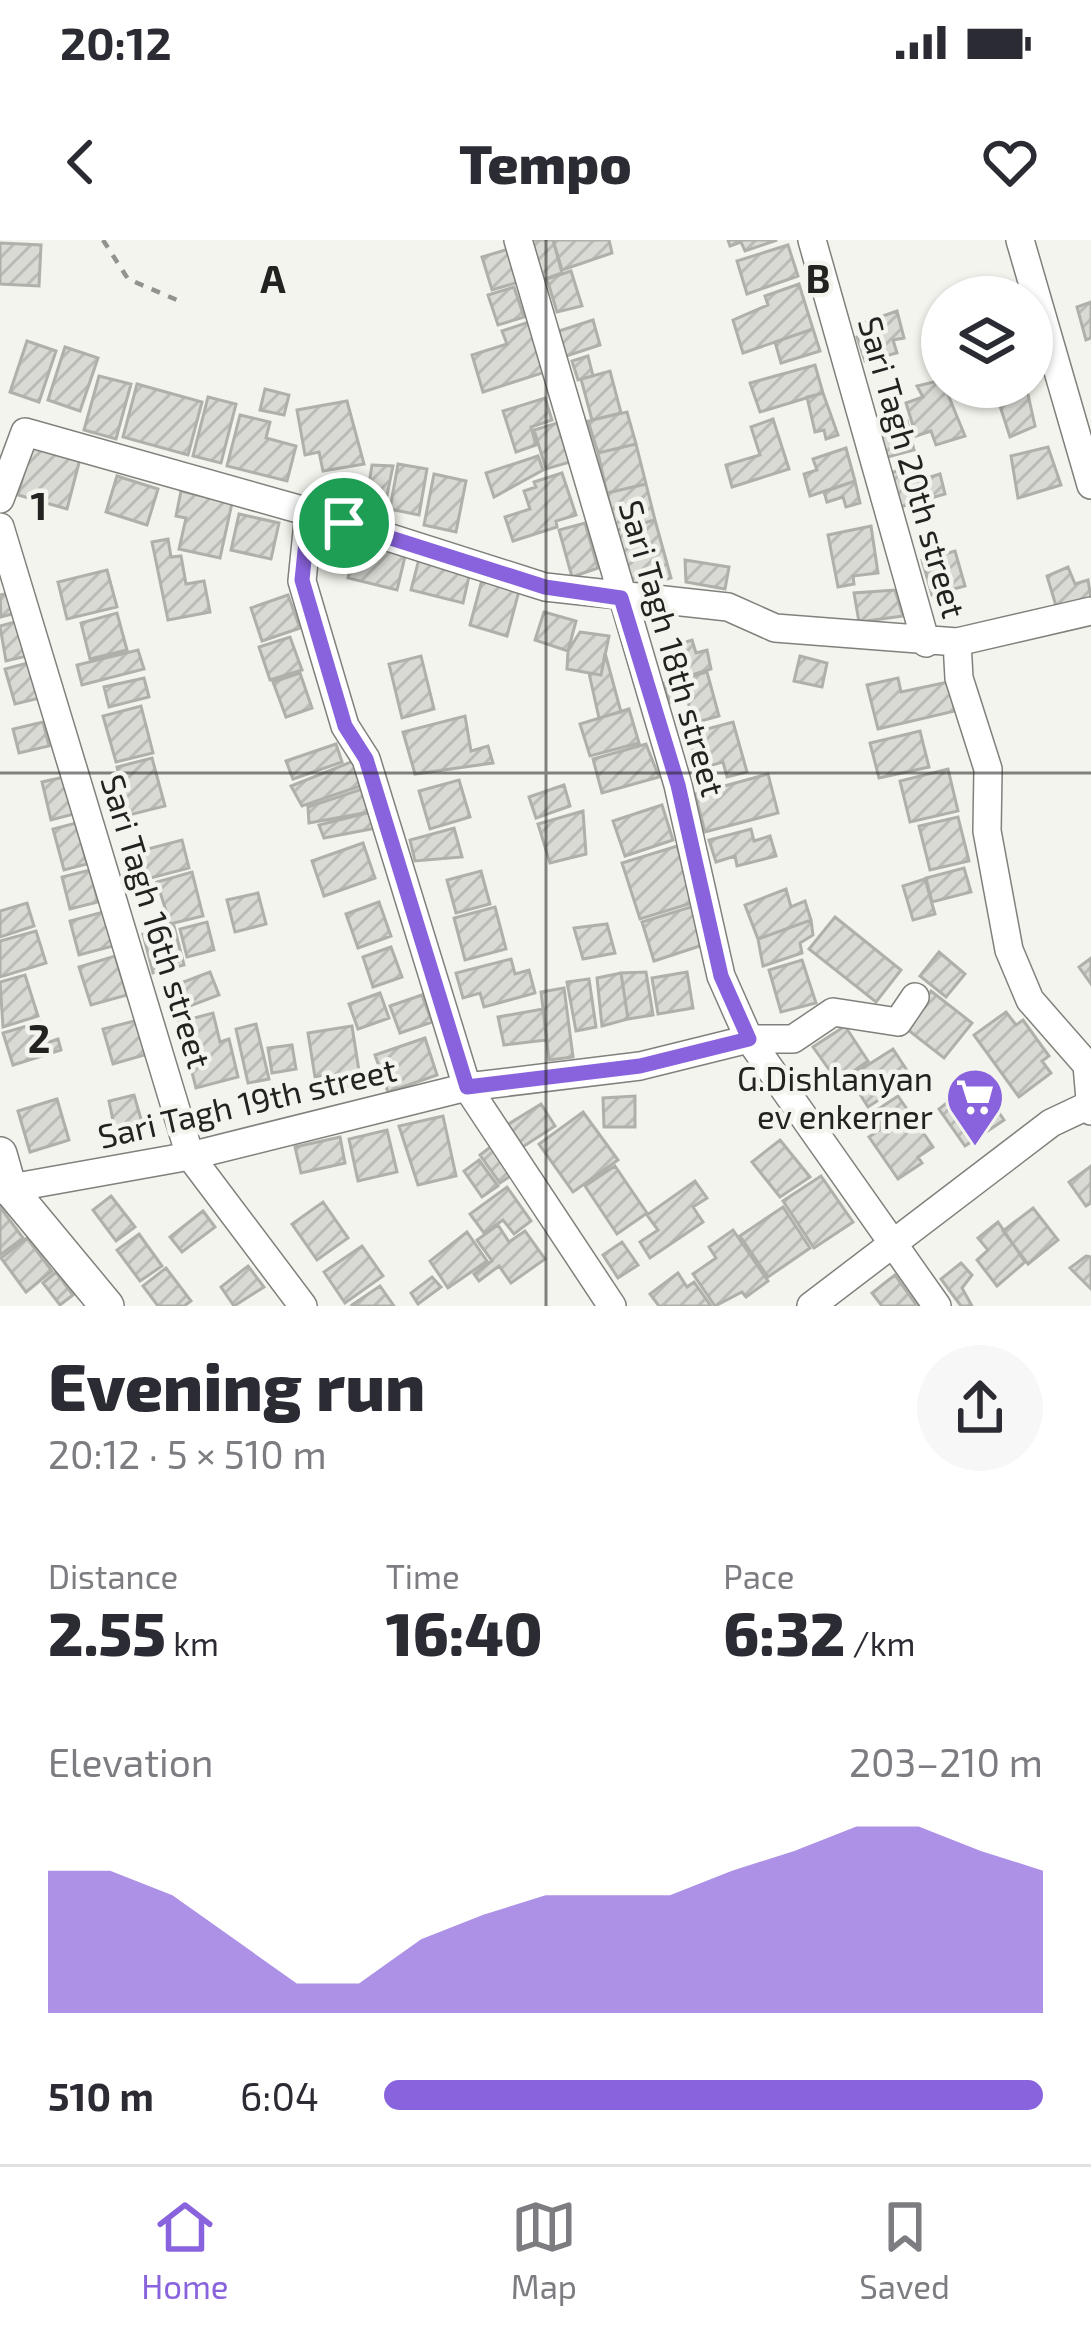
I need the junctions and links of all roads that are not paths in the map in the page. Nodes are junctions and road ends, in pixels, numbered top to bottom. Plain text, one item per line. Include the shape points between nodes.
1 (518, 240) edge
2 (812, 240) edge
3 (1020, 240) edge
4 (1091, 485) edge
5 (0, 499) edge
6 (309, 512) junction
7 (0, 527) edge
8 (621, 598) junction
9 (1091, 611) edge
10 (926, 643) junction
11 (957, 643) junction
12 (915, 997) dead end
13 (749, 1039) junction
14 (467, 1087) junction
15 (1089, 1109) edge
16 (0, 1154) edge
17 (190, 1156) junction
18 (5, 1190) edge
19 (896, 1246) junction
20 (107, 1306) edge
21 (304, 1306) edge
22 (612, 1306) edge
23 (812, 1306) edge
24 (937, 1306) edge

1 - 8 street, Sari Tagh 18th street
2 - 10 street, Sari Tagh 20th street
3 - 4 street
5 - 6 street via 25,432
6 - 8 street via 545,587
6 - 14 street via 302,580
7 - 17 street, Sari Tagh 16th street
8 - 10 street via 728,607 775,628
8 - 13 street, Sari Tagh 18th street via 678,785 721,976
9 - 11 street
10 - 11 street
11 - 15 street, Sari Tagh 20th street via 958,673 988,769 987,831 1010,950 1030,1000 1087,1065
12 - 13 street, Sari Tagh 19th street via 898,1022 833,1012 794,1039
13 - 14 street, Sari Tagh 19th street via 640,1066
13 - 19 street, Sari Tagh 18th street
14 - 17 street, Sari Tagh 19th street
14 - 22 street
15 - 19 street via 1052,1124
16 - 18 street
17 - 18 street, Sari Tagh 19th street
17 - 21 street, Sari Tagh 16th street
18 - 20 street
19 - 23 street
19 - 24 street, Sari Tagh 18th street

